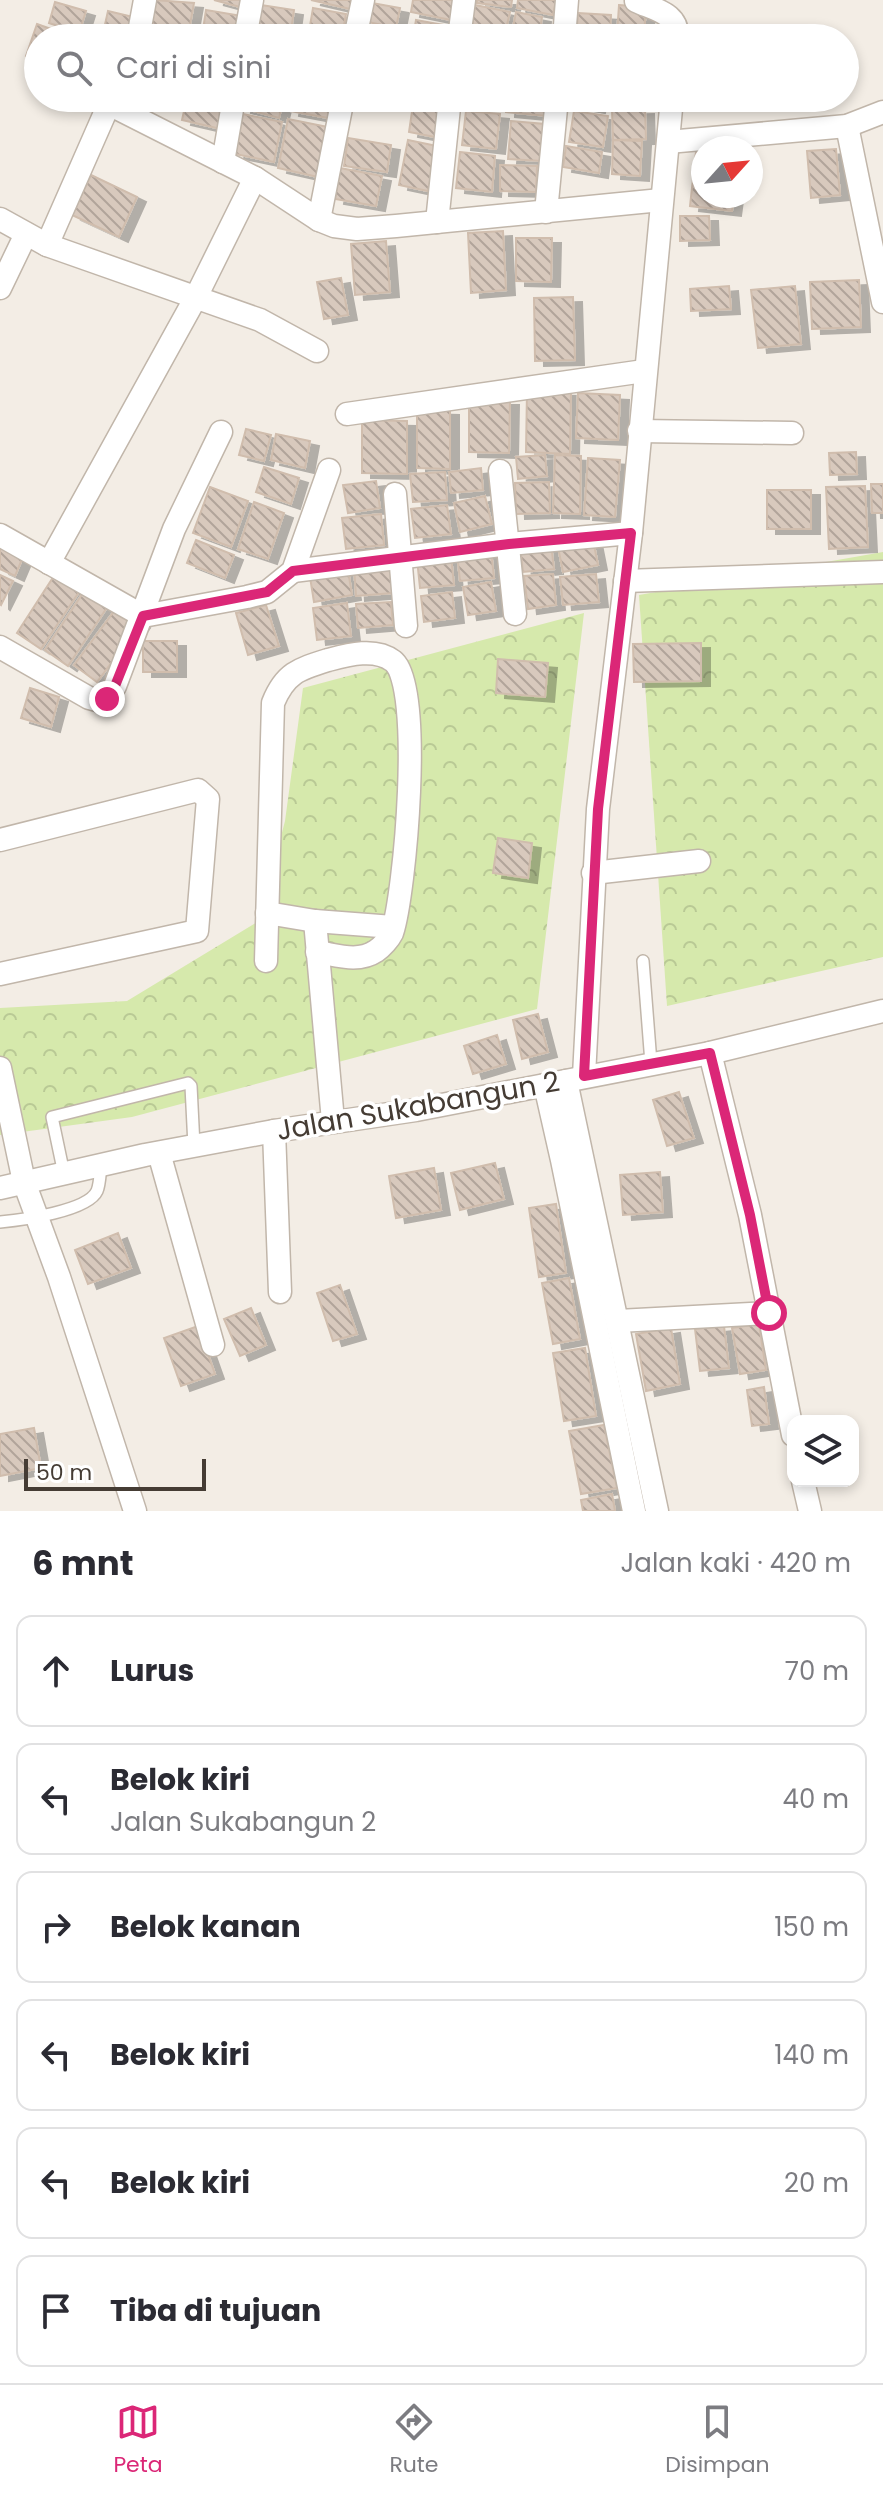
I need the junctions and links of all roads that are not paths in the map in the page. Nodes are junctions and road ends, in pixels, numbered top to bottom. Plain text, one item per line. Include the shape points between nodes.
1 (145, 0) edge
2 (252, 0) edge
3 (363, 0) edge
4 (464, 0) edge
5 (567, 0) edge
6 (634, 0) edge
7 (141, 24) edge
8 (248, 24) edge
9 (358, 24) edge
10 (461, 24) edge
11 (565, 24) edge
12 (676, 24) edge
13 (110, 112) edge
14 (131, 112) edge
15 (232, 112) edge
16 (340, 112) edge
17 (449, 112) edge
18 (556, 112) edge
19 (671, 112) edge
20 (883, 112) edge
21 (847, 126) junction
22 (668, 142) junction
23 (223, 162) junction
24 (255, 178) junction
25 (661, 200) junction
26 (546, 212) junction
27 (0, 219) edge
28 (319, 220) junction
29 (437, 222) junction
30 (26, 234) junction
31 (47, 245) junction
32 (0, 288) edge
33 (196, 297) junction
34 (883, 302) edge
35 (317, 351) dead end
36 (644, 371) junction
37 (347, 414) dead end
38 (639, 431) junction
39 (221, 432) dead end
40 (792, 433) dead end
41 (329, 470) dead end
42 (500, 471) dead end
43 (395, 494) dead end
44 (631, 533) junction
45 (0, 535) edge
46 (509, 544) junction
47 (399, 559) junction
48 (49, 563) junction
49 (293, 571) junction
50 (883, 572) edge
51 (625, 581) junction
52 (515, 614) dead end
53 (143, 616) junction
54 (406, 626) dead end
55 (0, 647) edge
56 (0, 840) edge
57 (699, 861) dead end
58 (593, 873) junction
59 (267, 913) junction
60 (315, 921) junction
61 (393, 927) junction
62 (317, 952) junction
63 (266, 961) dead end
64 (643, 961) dead end
65 (0, 974) edge
66 (883, 1011) edge
67 (710, 1053) junction
68 (651, 1063) junction
69 (0, 1068) edge
70 (565, 1081) junction
71 (333, 1121) junction
72 (274, 1131) junction
73 (194, 1146) junction
74 (159, 1153) junction
75 (101, 1165) junction
76 (64, 1174) junction
77 (24, 1182) junction
78 (0, 1188) edge
79 (36, 1216) junction
80 (0, 1222) edge
81 (280, 1292) dead end
82 (769, 1313) junction
83 (618, 1321) junction
84 (213, 1345) dead end
85 (789, 1415) edge
86 (804, 1487) edge
87 (135, 1511) edge
88 (634, 1511) edge
89 (657, 1511) edge
90 (810, 1511) edge

1 - 7 street
2 - 8 street
3 - 9 street
4 - 10 street
5 - 11 street
6 - 12 street
13 - 31 street
14 - 23 street
15 - 23 street
16 - 28 street
17 - 29 street
18 - 26 street
19 - 22 street
20 - 21 street
21 - 22 street
21 - 34 street
22 - 25 street
23 - 24 street
24 - 28 street
24 - 33 street
25 - 26 street
25 - 36 street
26 - 29 street
27 - 30 street
28 - 29 street via 357,229
30 - 31 street
30 - 32 street
31 - 33 street
33 - 35 street via 260,320
33 - 48 street
36 - 37 street
36 - 38 street
38 - 40 street
38 - 44 street
39 - 53 street via 174,529
41 - 49 street
42 - 46 street
43 - 47 street
44 - 46 street
44 - 51 street
45 - 48 street
46 - 47 street
46 - 52 street
47 - 49 street
47 - 54 street
48 - 53 street
49 - 53 street via 267,592
50 - 51 street
51 - 58 street
53 - 55 street via 115,686 100,701
56 - 65 street via 198,790 208,799 197,931
57 - 58 street
58 - 70 street
59 - 60 street
59 - 61 street via 273,703 287,677 306,666 350,654 375,654 393,661 400,671 411,759
59 - 63 street
60 - 61 street
60 - 62 street
61 - 62 street via 376,951 358,959
62 - 71 street
64 - 68 lane
66 - 67 street, Jalan Sukabangun 2
67 - 68 street, Jalan Sukabangun 2
67 - 82 street
68 - 70 street, Jalan Sukabangun 2
69 - 77 street
70 - 71 street, Jalan Sukabangun 2
70 - 83 street
70 - 88 street via 562,1160
71 - 72 street, Jalan Sukabangun 2
72 - 73 street, Jalan Sukabangun 2
72 - 81 street
73 - 74 street, Jalan Sukabangun 2
73 - 76 lane via 188,1083 52,1117
74 - 75 street, Jalan Sukabangun 2
74 - 84 street
75 - 76 street, Jalan Sukabangun 2
75 - 79 lane via 98,1191 88,1202
76 - 77 street, Jalan Sukabangun 2
77 - 78 street, Jalan Sukabangun 2
77 - 79 street
79 - 80 lane
79 - 87 street
82 - 83 street
82 - 85 street
83 - 89 street
86 - 90 street

